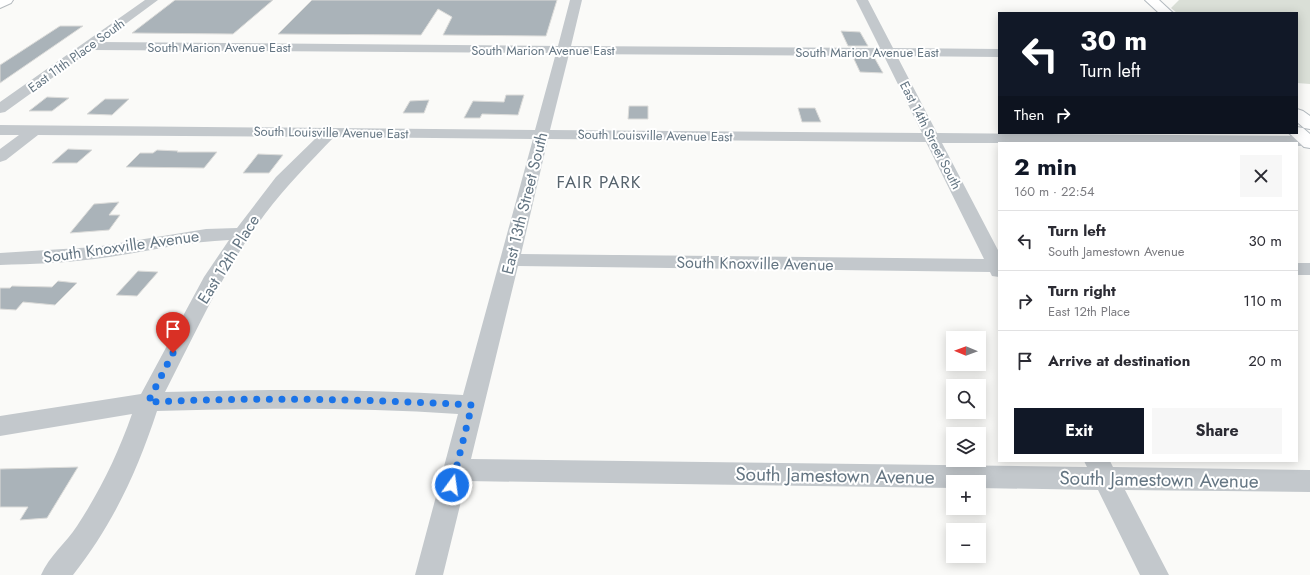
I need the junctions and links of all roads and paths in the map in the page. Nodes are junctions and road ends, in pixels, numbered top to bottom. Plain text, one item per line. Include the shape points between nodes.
1 (7, 0) edge
2 (152, 0) edge
3 (576, 0) edge
4 (862, 0) edge
5 (1145, 2) edge
6 (0, 4) edge
7 (1150, 12) edge
8 (1165, 12) edge
9 (87, 46) junction
10 (563, 50) junction
11 (889, 52) junction
12 (998, 53) edge
13 (0, 109) edge
14 (1298, 116) edge
15 (0, 130) edge
16 (35, 130) junction
17 (331, 132) junction
18 (542, 134) junction
19 (1307, 136) edge
20 (932, 138) junction
21 (0, 157) edge
22 (242, 232) junction
23 (0, 259) edge
24 (510, 260) junction
25 (998, 267) edge
26 (1298, 269) edge
27 (1310, 269) edge
28 (148, 402) junction
29 (472, 405) junction
30 (0, 426) edge
31 (456, 470) junction
32 (1101, 470) edge
33 (1310, 481) edge
34 (55, 575) edge
35 (429, 575) edge
36 (1155, 575) edge

1 - 6 main road
2 - 9 street, East 11th Place South
3 - 10 street, East 13th Street South
4 - 11 street, East 14th Street South
5 - 7 main road
5 - 8 main road
9 - 10 street, South Marion Avenue East
9 - 13 street, East 11th Place South
10 - 11 street, South Marion Avenue East
10 - 18 street, East 13th Street South
11 - 12 street, South Marion Avenue East
11 - 20 street, East 14th Street South
14 - 19 main road
15 - 16 street, South Louisville Avenue East
16 - 17 street, South Louisville Avenue East
16 - 21 street
17 - 18 street, South Louisville Avenue East
17 - 22 street, East 12th Place via 282,181
18 - 20 street, South Louisville Avenue East
18 - 24 street, East 13th Street South
19 - 20 street, South Louisville Avenue East
20 - 25 street, East 14th Street South
22 - 23 street, South Knoxville Avenue via 76,255
22 - 28 street, East 12th Place
24 - 25 street, South Knoxville Avenue
24 - 29 street, East 13th Street South
26 - 27 street
28 - 29 street via 256,399 405,401
28 - 30 street
28 - 34 street, East 12th Place via 132,449 102,510
29 - 31 street, East 13th Street South
31 - 32 street, South Jamestown Avenue
31 - 35 street, East 13th Street South
32 - 33 street, South Jamestown Avenue
32 - 36 street

